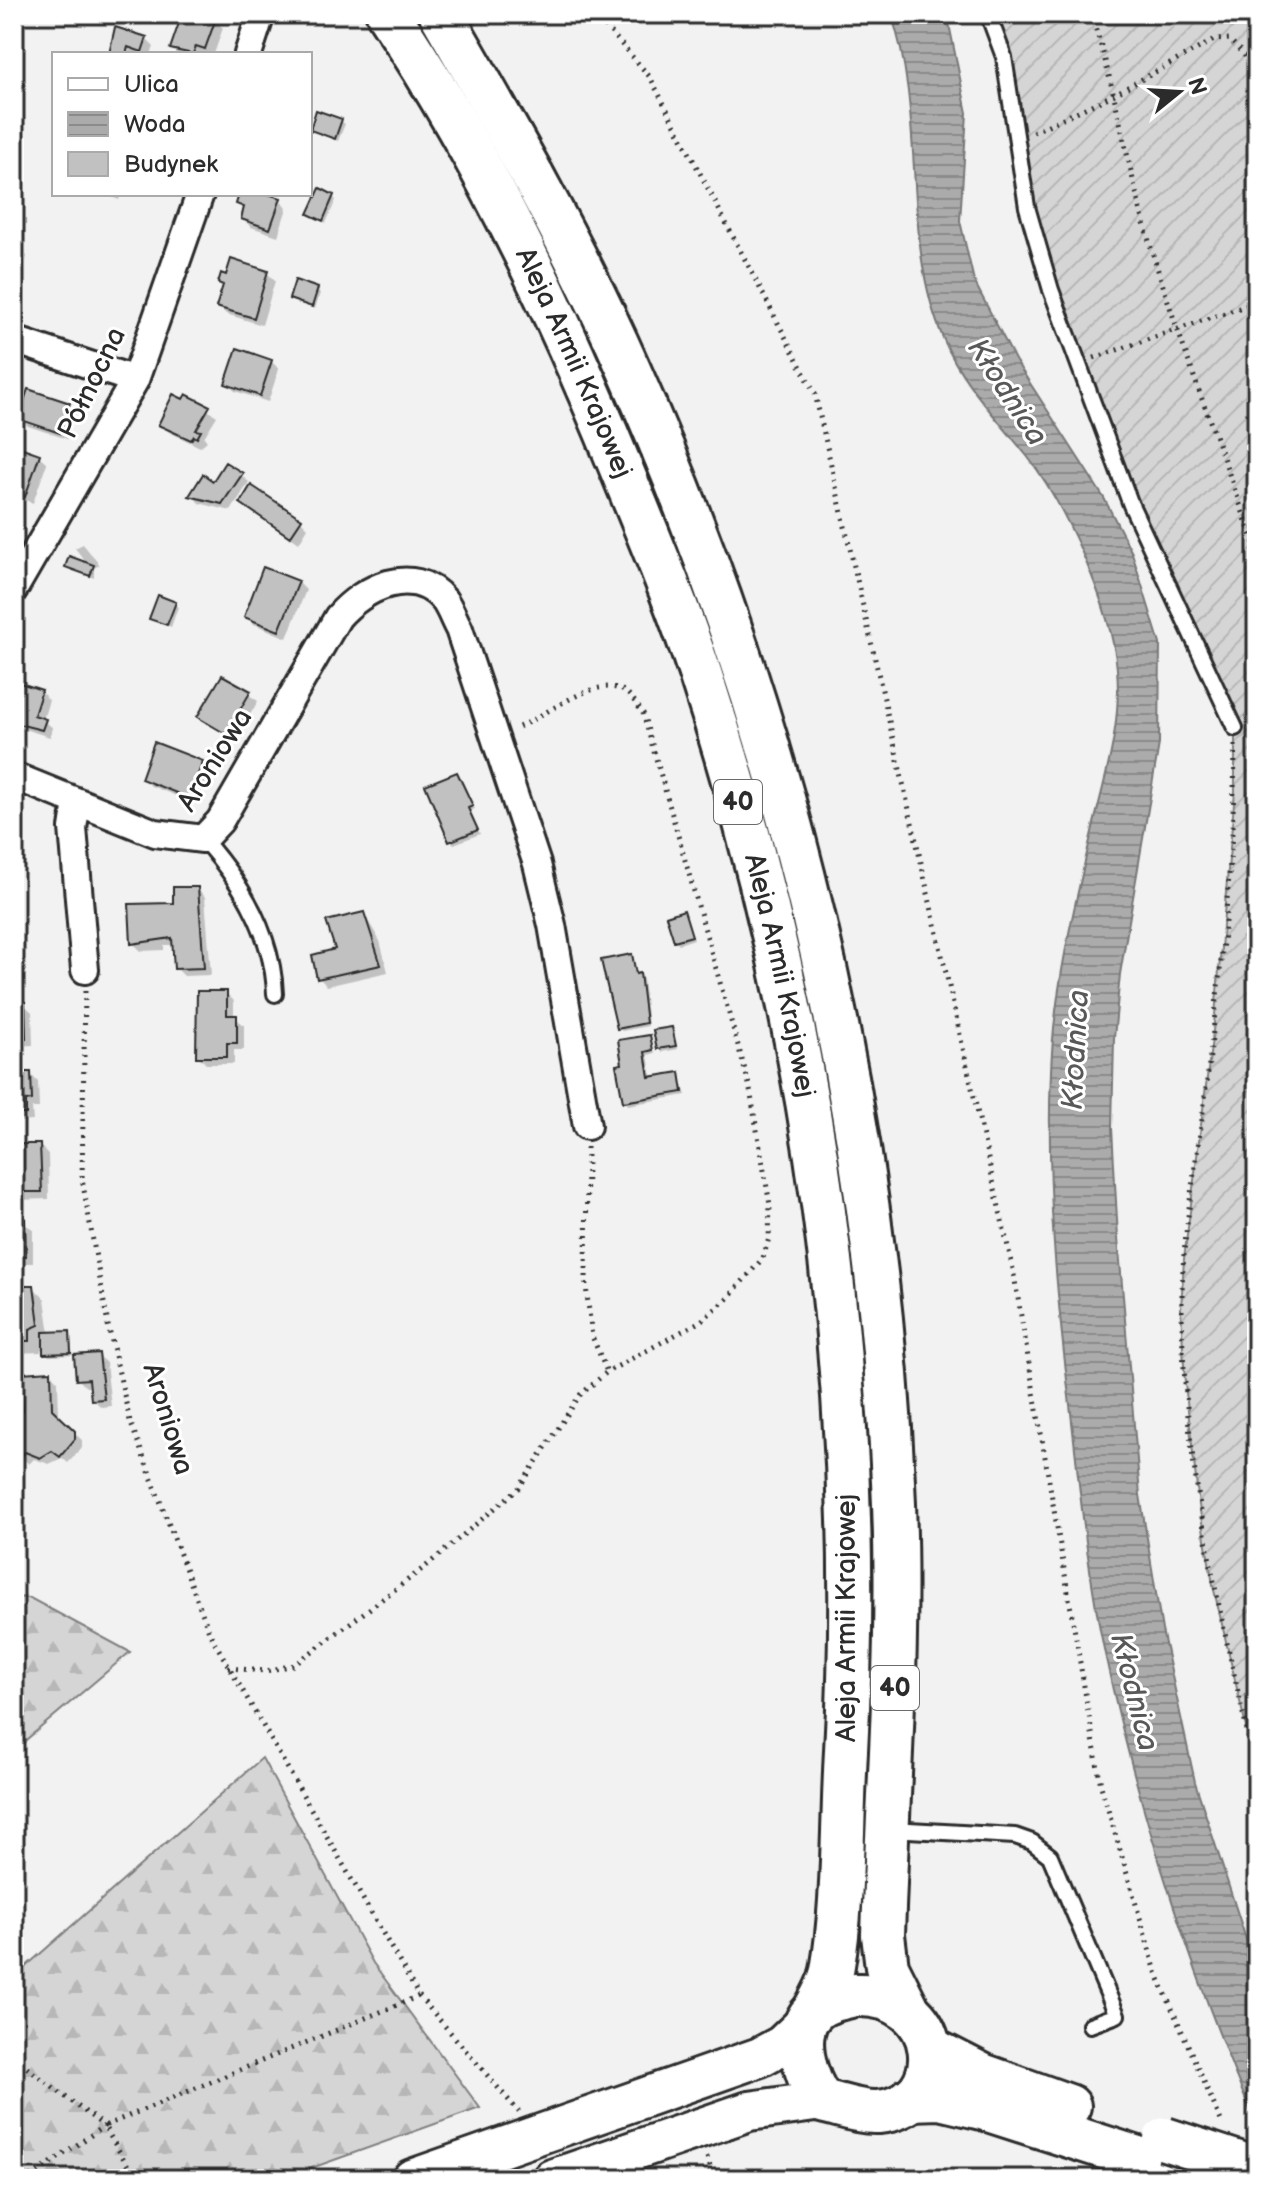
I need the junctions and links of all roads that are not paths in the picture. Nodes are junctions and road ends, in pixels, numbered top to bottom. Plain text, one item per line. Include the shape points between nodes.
1 (261, 14) edge
2 (388, 14) edge
3 (441, 14) edge
4 (988, 14) edge
5 (249, 52) edge
6 (199, 196) edge
7 (14, 340) edge
8 (135, 380) junction
9 (14, 589) edge
10 (1235, 728) road end
11 (14, 776) edge
12 (77, 802) junction
13 (203, 839) junction
14 (85, 970) road end
15 (275, 994) dead end
16 (587, 1126) road end
17 (887, 1829) junction
18 (907, 2007) junction
19 (809, 2017) junction
20 (1090, 2025) dead end
21 (931, 2049) junction
22 (910, 2099) junction
23 (822, 2101) junction
24 (1179, 2162) edge
25 (1257, 2169) edge
26 (412, 2179) edge
27 (552, 2179) edge

1 - 5 street
2 - 19 main road, Aleja Armii Krajowej / 40 via 479,169 586,384 701,677 775,946 816,1161 847,1483 851,1657 841,1847 832,1973
3 - 17 main road, Aleja Armii Krajowej / 40 via 513,138 629,368 704,551 795,833 840,1036 875,1257 886,1373 897,1587
4 - 10 lane via 1006,70 1027,207 1078,364 1131,505
6 - 8 street, Północna
7 - 8 street
8 - 9 street, Północna
11 - 12 street, Aroniowa
12 - 13 street, Aroniowa via 155,833
12 - 14 street via 73,828
13 - 15 lane via 233,873 257,920 274,961
13 - 16 street, Aroniowa via 220,821 338,617 353,600 397,581 429,588 444,601 459,629 552,925
17 - 18 main road, Aleja Armii Krajowej / 40 via 883,1935 887,1967
17 - 20 lane via 1015,1836 1050,1856 1117,2015
18 - 19 main road via 884,1996 864,1995 844,1998
18 - 21 main road, 40 via 925,2030
19 - 23 main road, 40 via 806,2068
19 - 26 main road, Aleja Armii Krajowej via 760,2057
21 - 22 main road via 924,2081
21 - 24 main road
22 - 23 main road via 876,2112
22 - 24 main road via 940,2098
23 - 27 main road via 749,2111
24 - 25 main road, bridge

